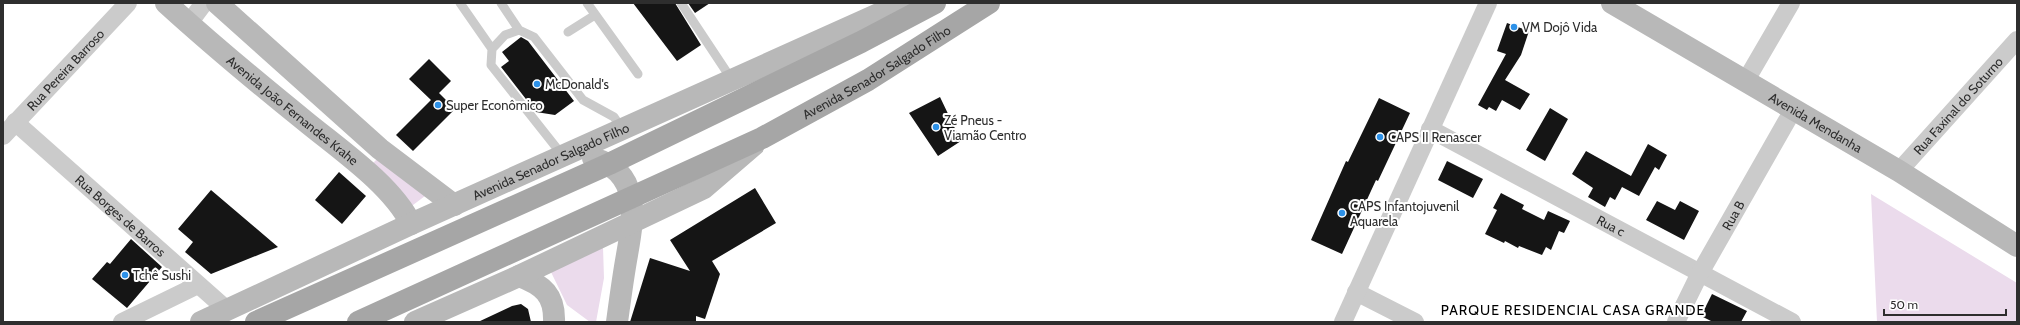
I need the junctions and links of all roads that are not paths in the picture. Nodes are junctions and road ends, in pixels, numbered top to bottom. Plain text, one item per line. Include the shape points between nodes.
1 (128, 3) edge
2 (166, 3) edge
3 (204, 3) edge
4 (217, 3) edge
5 (460, 3) edge
6 (500, 3) edge
7 (587, 3) edge
8 (681, 3) edge
9 (935, 3) edge
10 (989, 3) edge
11 (1488, 3) edge
12 (1612, 3) edge
13 (1792, 3) edge
14 (894, 5) edge
15 (595, 15) junction
16 (188, 23) junction
17 (518, 30) junction
18 (568, 32) dead end
19 (2017, 40) edge
20 (492, 49) junction
21 (638, 74) dead end
22 (732, 80) junction
23 (1745, 82) junction
24 (1793, 110) junction
25 (15, 122) junction
26 (1430, 129) junction
27 (623, 130) junction
28 (3, 136) edge
29 (762, 138) junction
30 (380, 149) junction
31 (567, 155) junction
32 (609, 164) junction
33 (363, 169) junction
34 (1899, 171) junction
35 (631, 198) junction
36 (454, 205) junction
37 (661, 208) junction
38 (633, 221) junction
39 (411, 224) junction
40 (2017, 246) edge
41 (627, 254) junction
42 (1700, 273) junction
43 (519, 276) junction
44 (198, 285) junction
45 (1356, 292) junction
46 (226, 310) junction
47 (1344, 321) edge
48 (122, 322) edge
49 (201, 322) edge
50 (256, 322) edge
51 (358, 322) edge
52 (415, 322) edge
53 (554, 322) edge
54 (617, 322) edge
55 (1415, 322) edge
56 (1676, 322) edge
57 (1792, 322) edge

1 - 25 street, Rua Pereira Barroso
2 - 16 main road, Avenida João Fernandes Krahe
3 - 16 street
4 - 30 main road
5 - 20 lane
6 - 17 lane
7 - 15 lane
8 - 22 lane
9 - 32 main road, Avenida Senador Salgado Filho via 861,42
10 - 29 main road, Avenida Senador Salgado Filho via 868,80
11 - 26 street
12 - 23 main road, Avenida Mendanha
13 - 23 street
14 - 22 main road, Avenida Senador Salgado Filho
15 - 18 lane
15 - 21 lane
16 - 33 main road, Avenida João Fernandes Krahe
17 - 20 lane via 505,35
17 - 27 lane via 534,37 583,100 614,117
19 - 34 street, Rua Faxinal do Soturno
20 - 31 lane via 491,65
22 - 27 main road, Avenida Senador Salgado Filho
23 - 24 main road, Avenida Mendanha
24 - 34 main road, Avenida Mendanha
24 - 42 street, Rua B
25 - 28 street, Rua Pereira Barroso
25 - 44 street, Rua Borges de Barros
26 - 42 street, Rua c
26 - 45 street
27 - 31 main road, Avenida Senador Salgado Filho
29 - 35 main road, Avenida Senador Salgado Filho
29 - 37 main road, Avenida Senador Salgado Filho via 704,188
30 - 33 main road
30 - 36 main road
31 - 32 main road via 587,156
31 - 36 main road, Avenida Senador Salgado Filho
32 - 35 main road via 625,178
32 - 50 main road, Avenida Senador Salgado Filho
33 - 39 main road, Avenida João Fernandes Krahe via 396,200
34 - 40 main road, Avenida Mendanha
35 - 38 main road
35 - 51 main road, Avenida Senador Salgado Filho
36 - 39 main road, Avenida Senador Salgado Filho
37 - 38 main road, Avenida Senador Salgado Filho
37 - 41 main road via 642,230
38 - 41 main road
38 - 43 main road, Avenida Senador Salgado Filho
39 - 46 main road, Avenida Senador Salgado Filho
41 - 54 main road
42 - 56 street, Rua B
42 - 57 street, Rua c
43 - 52 main road, Avenida Senador Salgado Filho
43 - 53 main road via 547,291
44 - 46 street, Rua Borges de Barros
44 - 48 street
45 - 47 street
45 - 55 street
46 - 49 main road, Avenida Senador Salgado Filho

